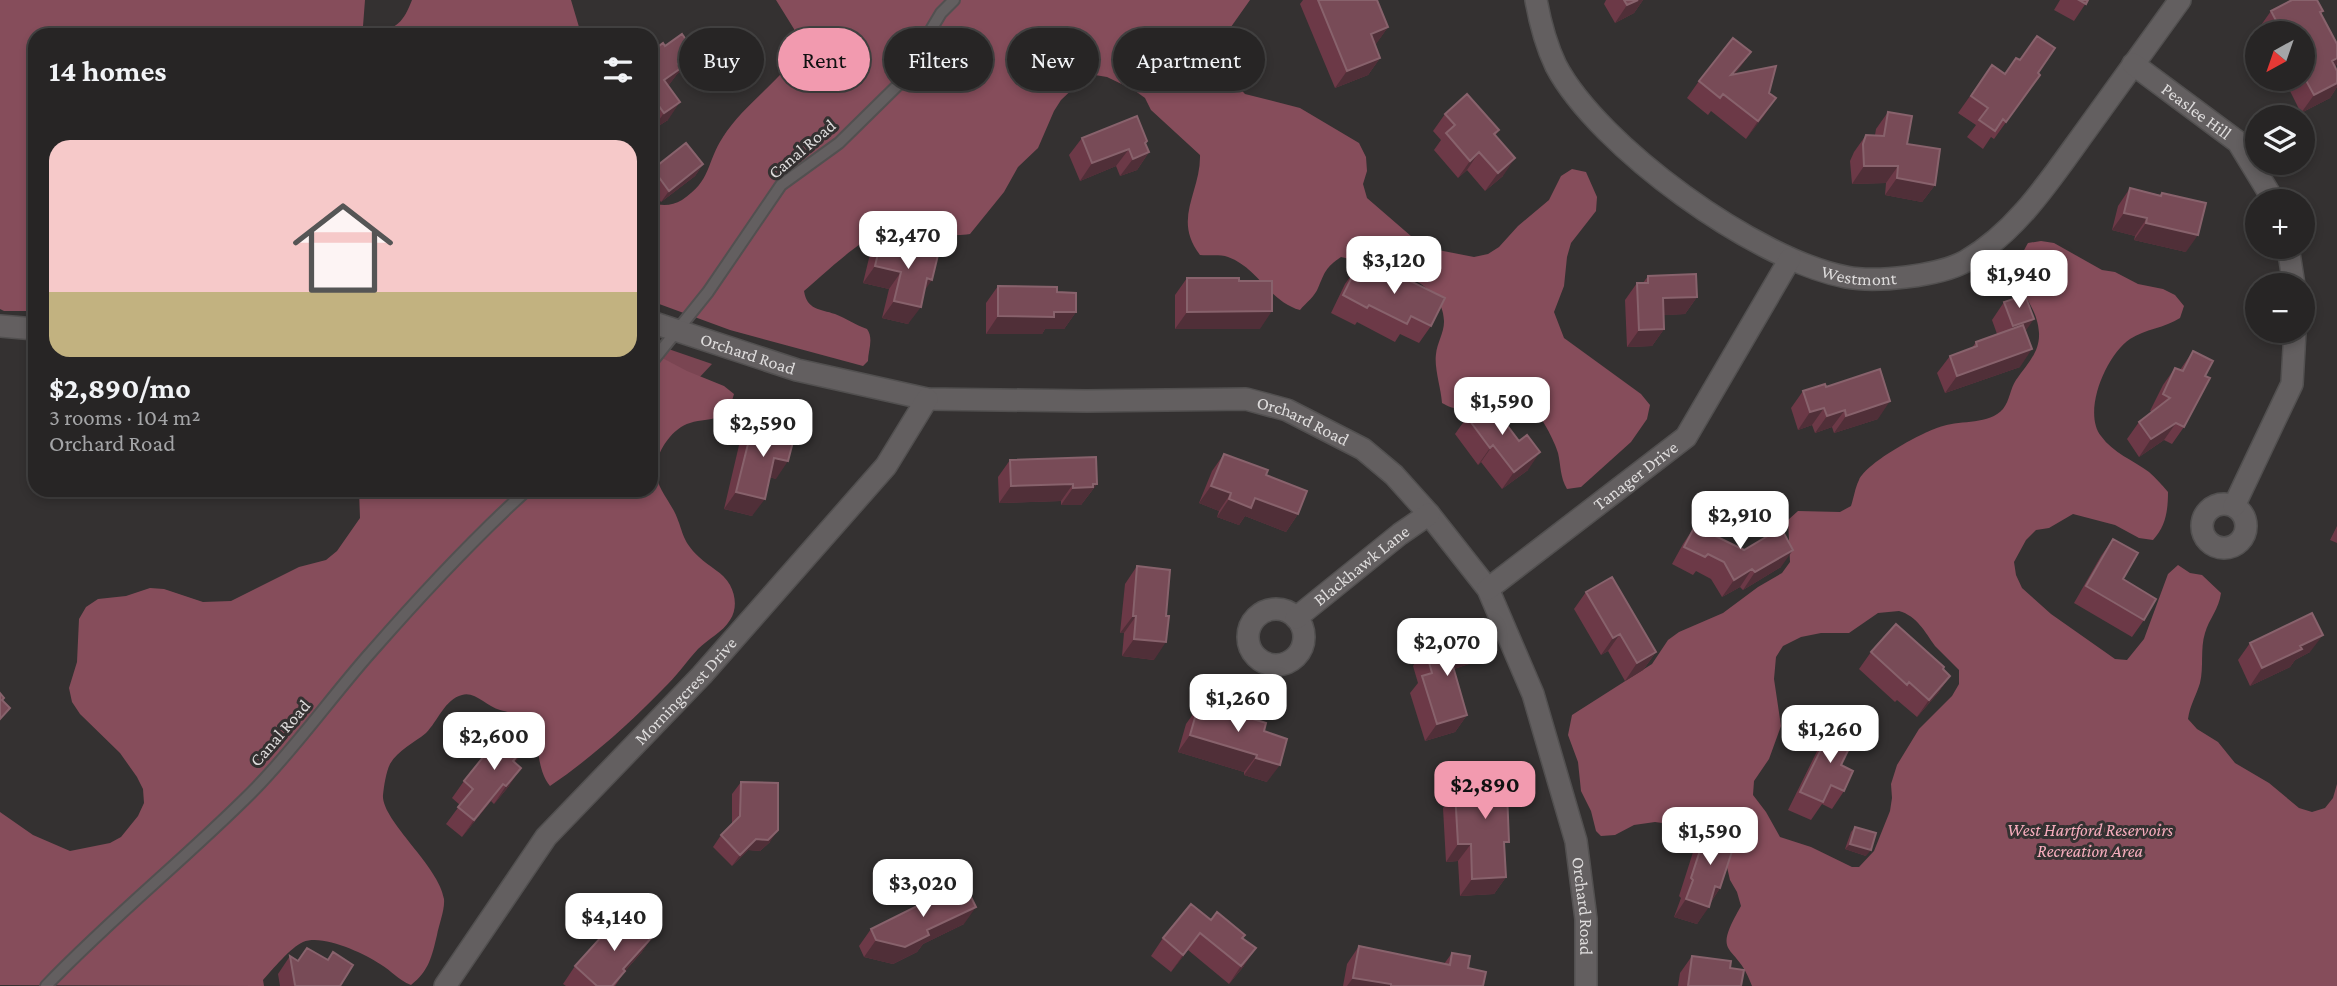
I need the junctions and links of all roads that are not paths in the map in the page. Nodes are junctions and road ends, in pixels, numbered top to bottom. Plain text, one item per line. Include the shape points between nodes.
1 (954, 0) edge
2 (1536, 0) edge
3 (2180, 0) edge
4 (2133, 64) junction
5 (2267, 189) edge
6 (1790, 260) junction
7 (658, 325) edge
8 (0, 326) edge
9 (28, 328) edge
10 (676, 331) junction
11 (2294, 343) edge
12 (658, 354) edge
13 (927, 399) junction
14 (519, 497) edge
15 (2234, 506) dead end
16 (1429, 514) junction
17 (1488, 589) junction
18 (1296, 618) dead end
19 (46, 986) edge
20 (445, 986) edge
21 (1586, 986) edge

1 - 10 lane, Canal Road via 941,13 898,85 839,143 781,185
2 - 6 street, Westmont via 1556,66 1584,107 1622,146 1714,218
3 - 4 street, Westmont
4 - 5 street, Peaslee Hill via 2238,142
4 - 6 street, Westmont via 2036,198 1993,242 1963,263 1918,276 1882,279 1847,277
6 - 17 street, Tanager Drive via 1686,437
7 - 10 street, Orchard Road
8 - 9 street
10 - 12 lane, Canal Road
10 - 13 street, Orchard Road via 797,369
11 - 15 street via 2292,384
13 - 16 street, Orchard Road via 1246,399 1287,410 1363,449
13 - 20 street, Morningcrest Drive via 886,466 702,675 545,836
14 - 19 lane, Canal Road via 380,642 252,793
16 - 17 street, Orchard Road
16 - 18 street, Blackhawk Lane
17 - 21 street, Orchard Road via 1533,694 1576,841 1586,919

